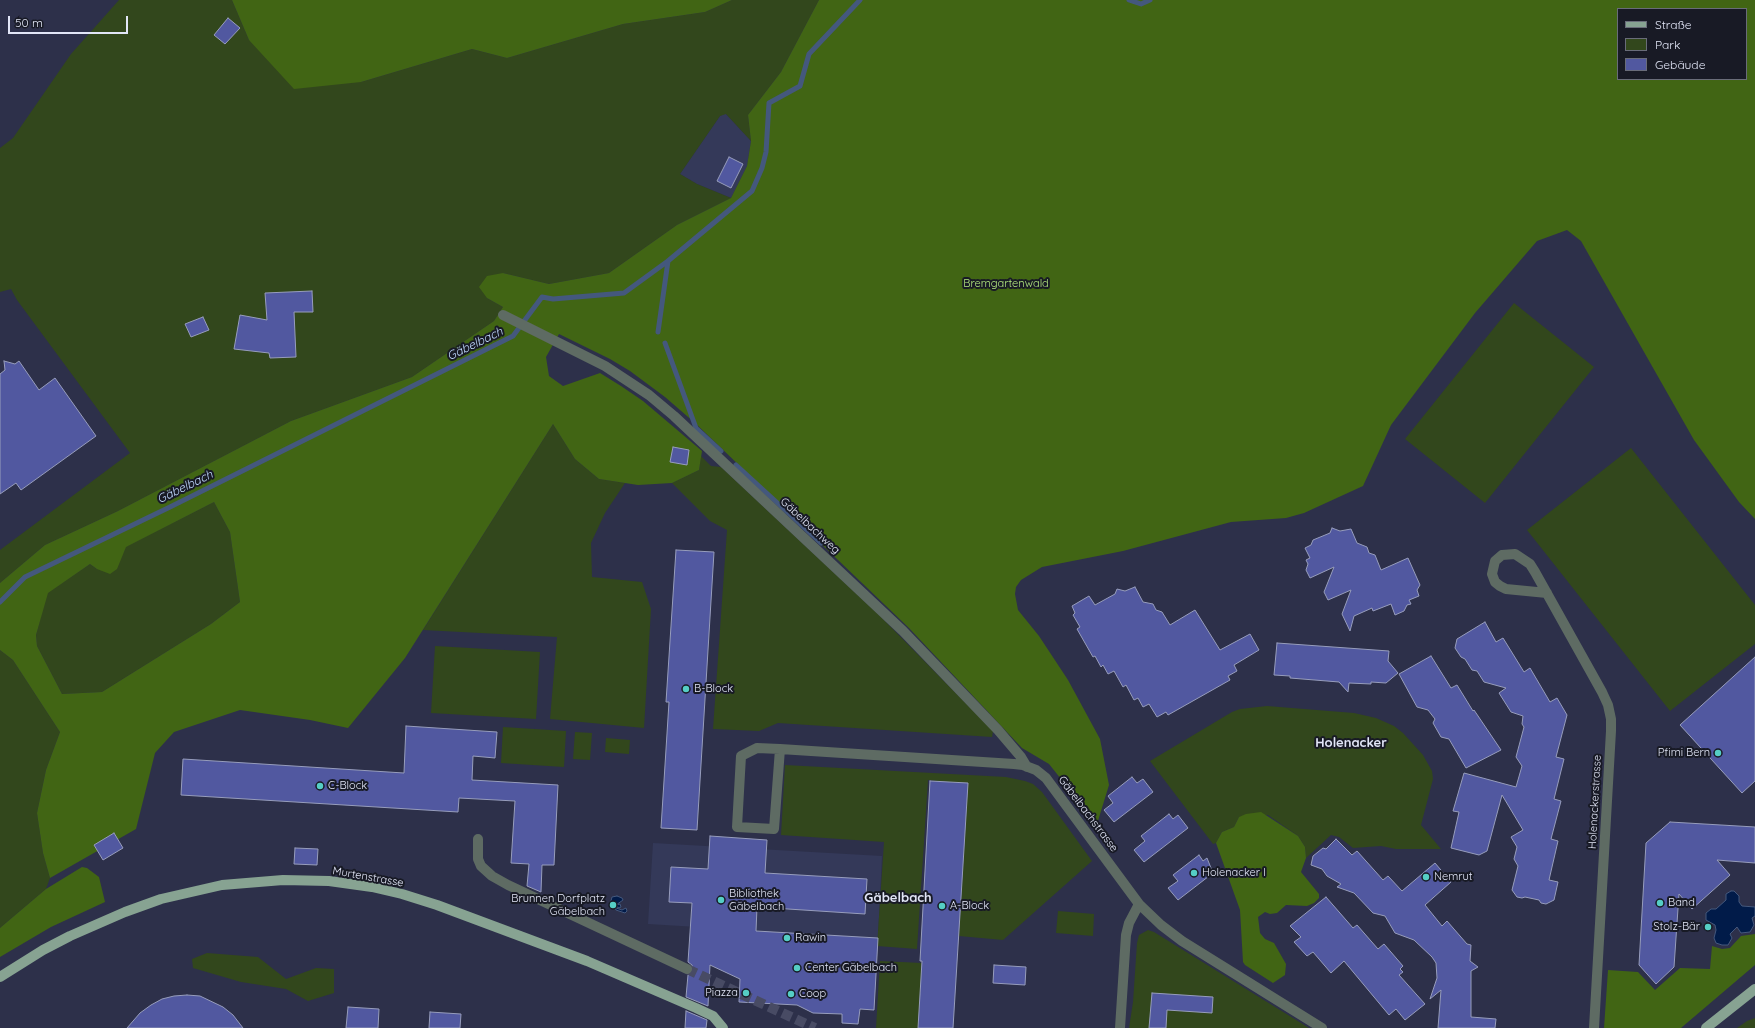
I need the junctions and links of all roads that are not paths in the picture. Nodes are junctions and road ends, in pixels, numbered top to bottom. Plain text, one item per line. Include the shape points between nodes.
1 (503, 315) dead end
2 (1547, 593) junction
3 (780, 749) junction
4 (1027, 767) junction
5 (478, 839) dead end
6 (1139, 904) junction
7 (687, 969) tunnel mouth
8 (0, 977) edge
9 (1755, 989) edge
10 (723, 1028) edge
11 (1120, 1028) edge
12 (1322, 1028) edge
13 (1594, 1028) edge
14 (1706, 1028) edge

1 - 4 street, Gäbelbachweg via 605,366 649,395 674,416 903,631 998,730 1021,756
2 - 2 street, Holenackerstrasse via 1530,564 1519,556 1506,554 1495,561 1492,574 1500,586 1506,589
2 - 13 street, Holenackerstrasse via 1602,692 1611,719
3 - 3 street, Gäbelbachstrasse via 757,748 741,756 737,827 774,829
3 - 4 street, Gäbelbachstrasse via 1014,764
4 - 6 street, Gäbelbachstrasse via 1046,778
5 - 7 street via 478,859 481,866 492,876
6 - 11 street via 1126,935
6 - 12 street, Gäbelbachstrasse via 1182,941
8 - 10 main road, Murtenstrasse via 70,936 161,899 222,885 283,880 329,881 372,887 437,905 587,961 713,1016
9 - 14 main road

